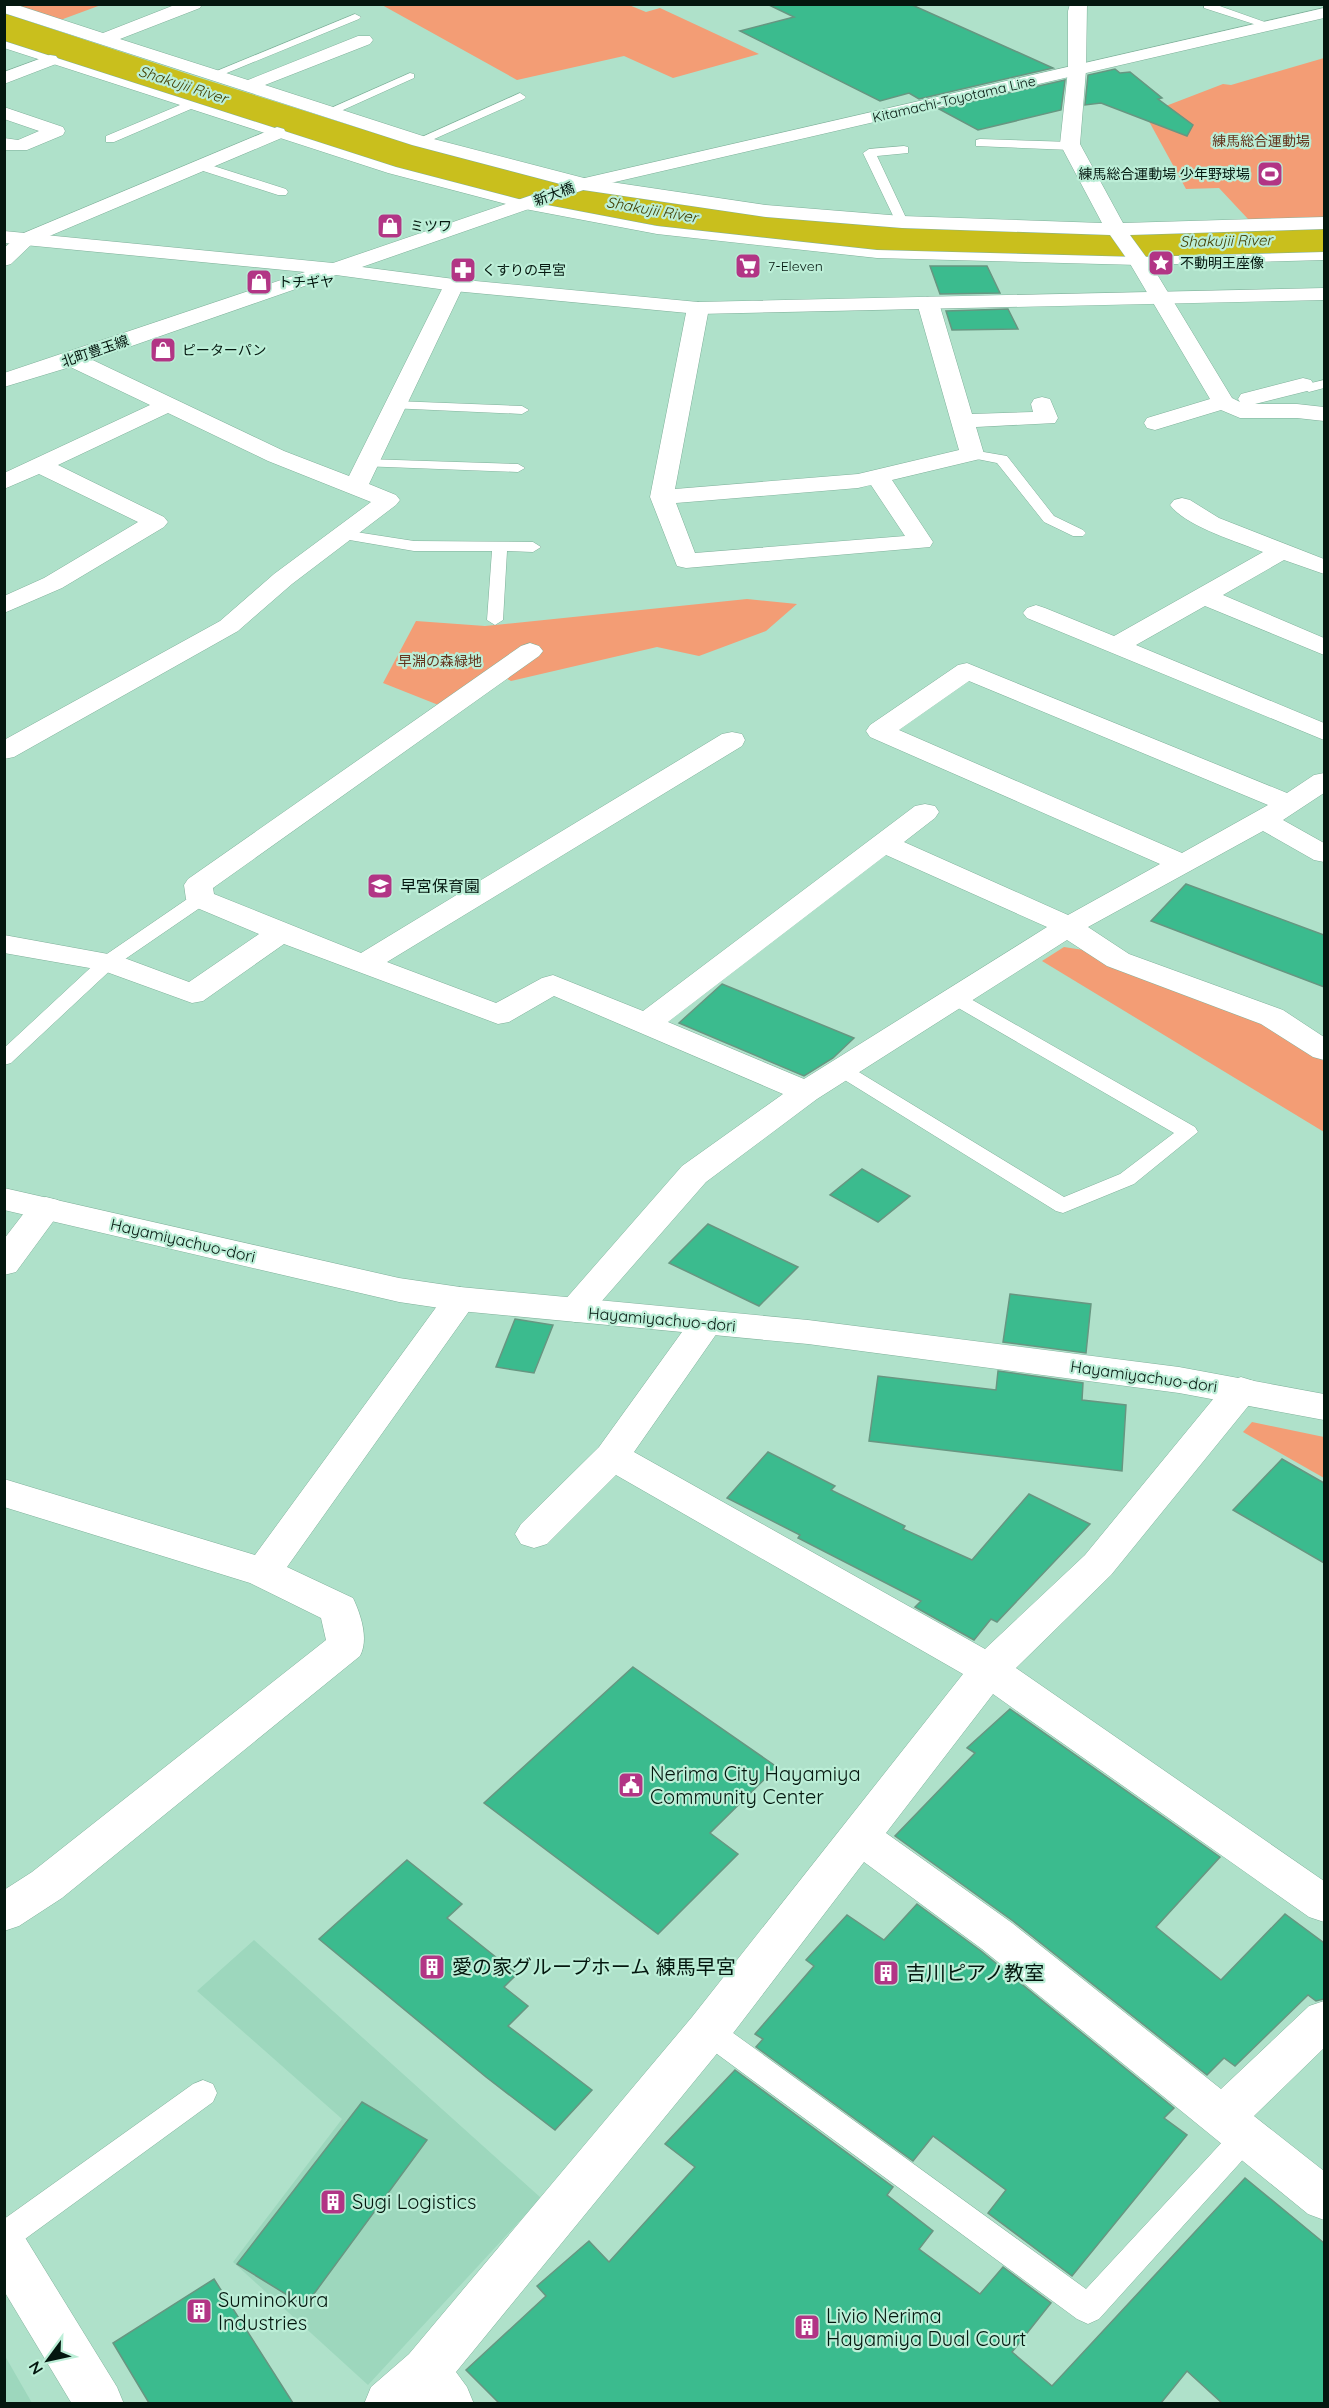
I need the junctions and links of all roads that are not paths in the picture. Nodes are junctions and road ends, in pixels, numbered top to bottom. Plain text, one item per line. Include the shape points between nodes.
1 (194, 4) edge
2 (1079, 4) edge
3 (1208, 6) dead end
4 (4, 7) edge
5 (1324, 14) edge
6 (355, 17) dead end
7 (1269, 26) junction
8 (103, 39) junction
9 (364, 40) dead end
10 (4, 44) edge
11 (50, 60) junction
12 (1077, 70) junction
13 (213, 75) junction
14 (410, 76) dead end
15 (4, 79) edge
16 (248, 86) junction
17 (520, 97) dead end
18 (190, 105) junction
19 (4, 112) edge
20 (328, 112) junction
21 (278, 133) junction
22 (110, 139) dead end
23 (419, 141) junction
24 (4, 144) edge
25 (980, 144) dead end
26 (1071, 146) junction
27 (904, 150) dead end
28 (201, 165) junction
29 (583, 184) junction
30 (282, 192) dead end
31 (525, 205) junction
32 (902, 222) junction
33 (1324, 223) edge
34 (1118, 232) junction
35 (4, 237) edge
36 (26, 239) junction
37 (1324, 256) edge
38 (1137, 259) junction
39 (4, 260) edge
40 (334, 269) junction
41 (454, 285) junction
42 (1324, 294) edge
43 (1159, 298) junction
44 (928, 303) junction
45 (698, 308) junction
46 (72, 359) junction
47 (4, 380) edge
48 (1313, 384) edge
49 (1219, 397) junction
50 (1042, 404) dead end
51 (168, 405) junction
52 (395, 405) junction
53 (522, 410) dead end
54 (1324, 414) edge
55 (962, 422) junction
56 (1155, 423) dead end
57 (972, 454) junction
58 (366, 463) junction
59 (41, 466) junction
60 (519, 468) dead end
61 (878, 477) junction
62 (4, 482) edge
63 (355, 488) junction
64 (662, 497) junction
65 (1182, 505) dead end
66 (1077, 533) dead end
67 (343, 536) junction
68 (500, 547) junction
69 (532, 547) dead end
70 (1282, 550) junction
71 (1324, 567) edge
72 (1203, 596) junction
73 (4, 606) edge
74 (1036, 613) dead end
75 (495, 620) dead end
76 (1116, 646) junction
77 (1324, 647) edge
78 (530, 651) dead end
79 (1324, 732) edge
80 (732, 740) dead end
81 (4, 751) edge
82 (1324, 781) edge
83 (1290, 804) junction
84 (925, 812) dead end
85 (1263, 820) junction
86 (885, 844) junction
87 (1324, 854) edge
88 (1181, 863) junction
89 (201, 899) junction
90 (1067, 927) junction
91 (281, 933) junction
92 (4, 944) edge
93 (108, 962) junction
94 (363, 964) junction
95 (955, 998) junction
96 (645, 1024) junction
97 (1324, 1050) edge
98 (4, 1059) edge
99 (842, 1070) junction
100 (806, 1092) junction
101 (4, 1199) edge
102 (46, 1208) junction
103 (4, 1264) edge
104 (460, 1299) junction
105 (575, 1311) junction
106 (707, 1323) junction
107 (1241, 1390) junction
108 (1324, 1407) edge
109 (612, 1456) junction
110 (4, 1493) edge
111 (534, 1534) dead end
112 (262, 1572) junction
113 (989, 1670) junction
114 (859, 1836) junction
115 (1324, 1904) edge
116 (4, 1913) edge
117 (1324, 2020) edge
118 (708, 2031) junction
119 (203, 2093) dead end
120 (1235, 2125) junction
121 (1324, 2199) edge
122 (4, 2237) edge
123 (4, 2247) edge
124 (438, 2387) edge
125 (100, 2403) edge
126 (388, 2403) edge

1 - 8 street
2 - 12 street
3 - 7 lane
4 - 8 street
5 - 7 street, Kitamachi-Toyotama Line
6 - 13 lane
7 - 12 street, Kitamachi-Toyotama Line
8 - 13 street
9 - 16 street
10 - 11 lane
11 - 15 street
11 - 18 lane
12 - 26 street
12 - 29 street, Kitamachi-Toyotama Line
13 - 16 street
14 - 20 lane
16 - 20 street
17 - 23 lane
18 - 21 lane
18 - 22 lane
19 - 24 street via 56,131 20,146
20 - 23 street
21 - 28 street
21 - 31 lane via 392,170
23 - 29 street
25 - 26 lane
26 - 34 street
27 - 32 lane via 869,153
28 - 30 lane
28 - 36 street
29 - 31 street, 新大橋
29 - 32 street via 766,211
31 - 38 lane via 657,230 877,254
31 - 40 street, 北町豊玉線
32 - 34 street
33 - 34 street
34 - 38 street
35 - 36 street
36 - 39 street
36 - 40 street
37 - 38 lane
38 - 43 street
40 - 41 street
40 - 46 street, 北町豊玉線
41 - 45 street
41 - 52 street
42 - 43 street
43 - 44 street
43 - 49 street
44 - 45 street
44 - 55 street
45 - 64 street
46 - 47 street, 北町豊玉線
46 - 51 street
48 - 49 street via 1247,399
49 - 54 street via 1240,411
49 - 56 street
50 - 55 street via 1047,418
51 - 59 street
51 - 63 street
52 - 53 lane
52 - 58 street
55 - 57 street
57 - 61 street
57 - 66 lane via 1002,459 1049,519
58 - 60 lane
58 - 63 street
59 - 62 street
59 - 73 street via 156,522 52,583
61 - 64 street via 858,482
61 - 64 street via 921,542 686,561
63 - 67 street via 388,500
65 - 70 street via 1211,523
67 - 68 lane via 414,546
67 - 81 street via 283,579 229,626
68 - 69 lane
68 - 75 lane
70 - 71 street
70 - 72 street
72 - 76 street
72 - 77 street
74 - 76 street
76 - 79 street
78 - 89 street via 198,885
80 - 94 street
82 - 83 street
83 - 85 street
83 - 88 street via 967,671 879,730
84 - 86 street
85 - 87 street
85 - 88 street
86 - 90 street via 1049,915
86 - 96 street
88 - 90 street
89 - 91 street
89 - 93 lane
90 - 95 street
90 - 97 street via 1118,960 1272,1017
91 - 93 street via 192,994
91 - 94 street
92 - 93 street
93 - 98 lane
94 - 96 street via 498,1015 553,984
95 - 99 street
95 - 99 lane via 1188,1132 1127,1179 1063,1206
96 - 100 street
99 - 100 street
100 - 105 street via 694,1174
101 - 102 street, Hayamiyachuo-dori
102 - 103 street
102 - 104 street, Hayamiyachuo-dori via 399,1290
104 - 105 street, Hayamiyachuo-dori
104 - 112 street
105 - 106 street, Hayamiyachuo-dori
106 - 107 street, Hayamiyachuo-dori via 808,1332
106 - 109 street
107 - 108 street, Hayamiyachuo-dori
107 - 113 street via 1098,1565
109 - 111 street
109 - 113 street
110 - 112 street
112 - 116 street via 339,1609 346,1645 47,1886
113 - 114 street
113 - 115 street
114 - 118 street
114 - 120 street via 997,1936
117 - 120 street
118 - 120 lane via 1088,2309
118 - 124 street
119 - 122 lane
120 - 121 street
123 - 125 street
124 - 126 street

